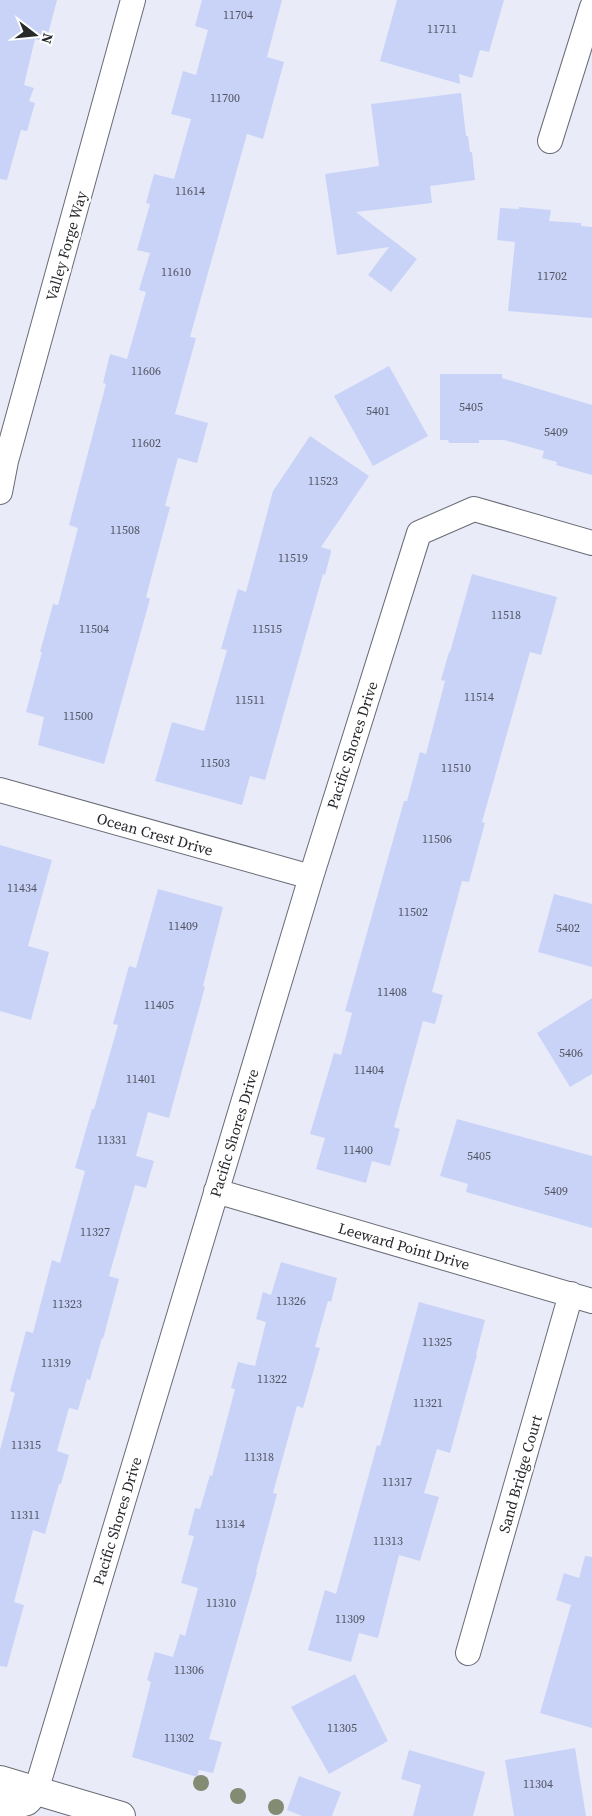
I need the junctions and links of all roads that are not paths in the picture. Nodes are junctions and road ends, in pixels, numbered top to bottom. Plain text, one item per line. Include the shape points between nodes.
1 (133, 0) edge
2 (592, 7) edge
3 (550, 141) dead end
4 (3, 460) edge
5 (0, 492) edge
6 (592, 543) edge
7 (0, 790) edge
8 (311, 877) junction
9 (216, 1192) junction
10 (582, 1298) edge
11 (468, 1653) dead end
12 (0, 1780) edge
13 (36, 1791) junction
14 (0, 1809) edge
15 (121, 1816) edge

1 - 4 street, Valley Forge Way
2 - 3 street
4 - 5 street, Valley Forge Way
6 - 8 street, Pacific Shores Drive via 474,509 419,533
7 - 8 street, Ocean Crest Drive
8 - 9 street, Pacific Shores Drive
9 - 10 street, Leeward Point Drive
9 - 13 street, Pacific Shores Drive
10 - 11 street, Sand Bridge Court
12 - 13 street
13 - 14 street via 27,1801
13 - 15 street

